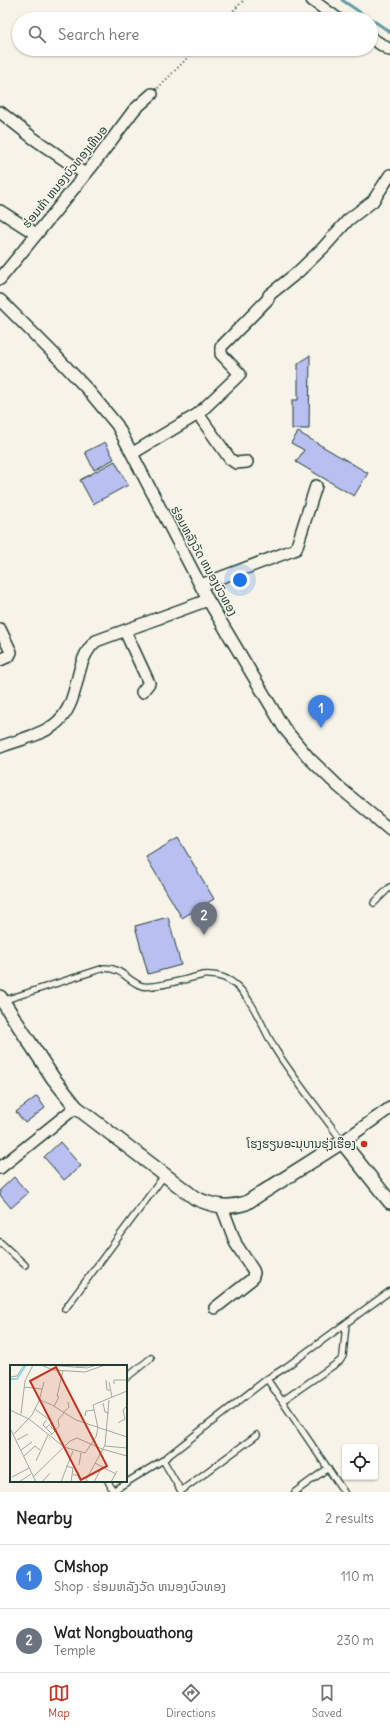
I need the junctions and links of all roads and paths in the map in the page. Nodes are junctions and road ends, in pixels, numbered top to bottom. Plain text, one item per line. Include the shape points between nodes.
1 (244, 0) edge
2 (312, 0) edge
3 (232, 12) edge
4 (328, 12) edge
5 (378, 42) edge
6 (390, 50) edge
7 (189, 56) edge
8 (152, 94) joint
9 (0, 112) edge
10 (85, 174) junction
11 (390, 174) edge
12 (0, 211) edge
13 (36, 234) junction
14 (0, 279) edge
15 (0, 300) edge
16 (198, 414) junction
17 (133, 452) junction
18 (247, 462) dead end
19 (316, 486) dead end
20 (201, 585) junction
21 (208, 600) junction
22 (0, 629) edge
23 (125, 631) junction
24 (0, 660) edge
25 (142, 692) dead end
26 (0, 747) edge
27 (390, 830) edge
28 (390, 887) edge
29 (374, 903) dead end
30 (0, 1000) edge
31 (76, 1107) junction
32 (390, 1108) edge
33 (342, 1142) junction
34 (0, 1168) edge
35 (164, 1176) junction
36 (390, 1202) edge
37 (222, 1207) junction
38 (0, 1242) edge
39 (25, 1265) dead end
40 (390, 1291) edge
41 (215, 1308) dead end
42 (65, 1309) dead end
43 (346, 1324) junction
44 (151, 1358) dead end
45 (127, 1377) edge
46 (267, 1379) junction
47 (282, 1401) junction
48 (257, 1435) dead end
49 (162, 1460) junction
50 (328, 1468) junction
51 (108, 1482) edge
52 (180, 1491) edge
53 (112, 1492) edge
54 (296, 1492) edge
55 (344, 1492) edge

1 - 3 path
2 - 4 street
5 - 6 street
7 - 8 path
8 - 10 street, ຮ່ອມຫ້າ ຫນອງບົວທອງເຫືນອ via 134,110
9 - 10 street
10 - 13 street, ຮ່ອມຫ້າ ຫນອງບົວທອງເຫືນອ
11 - 16 street via 373,201 348,220 298,272 269,295 221,347 221,354 240,374
12 - 13 street
13 - 14 street, ຮ່ອມຫ້າ ຫນອງບົວທອງເຫືນອ
15 - 17 street, ຮ່ອມຫລັງວັດ ຫນອງບົວທອງ via 88,390 117,424
16 - 17 street
16 - 18 street via 230,459 236,463
17 - 20 street, ຮ່ອມຫລັງວັດ ຫນອງບົວທອງ
19 - 20 street via 296,549
20 - 21 street, ຮ່ອມຫລັງວັດ ຫນອງບົວທອງ
21 - 23 street
21 - 27 street, ຮ່ອມຫລັງວັດ ຫນອງບົວທອງ via 284,728 309,758 339,787
22 - 24 street via 11,652 9,656
23 - 25 street via 149,683
23 - 26 street via 96,641 90,648 80,668 73,701 61,719 46,730
28 - 29 lane
30 - 31 street
30 - 33 lane via 104,968 119,971 145,987 204,975 222,977 237,986 245,996 277,1052
31 - 34 street
31 - 35 street
32 - 33 street
33 - 36 street
33 - 37 street via 246,1203
35 - 37 street via 195,1198
35 - 42 lane
37 - 41 street via 236,1244 254,1274 252,1279
38 - 39 lane
40 - 43 lane
43 - 46 lane
43 - 47 lane via 343,1356 340,1361
44 - 45 lane
46 - 47 lane
46 - 49 lane
47 - 50 lane
48 - 52 lane
49 - 52 lane
49 - 53 lane
50 - 54 lane
50 - 55 lane
51 - 53 lane

